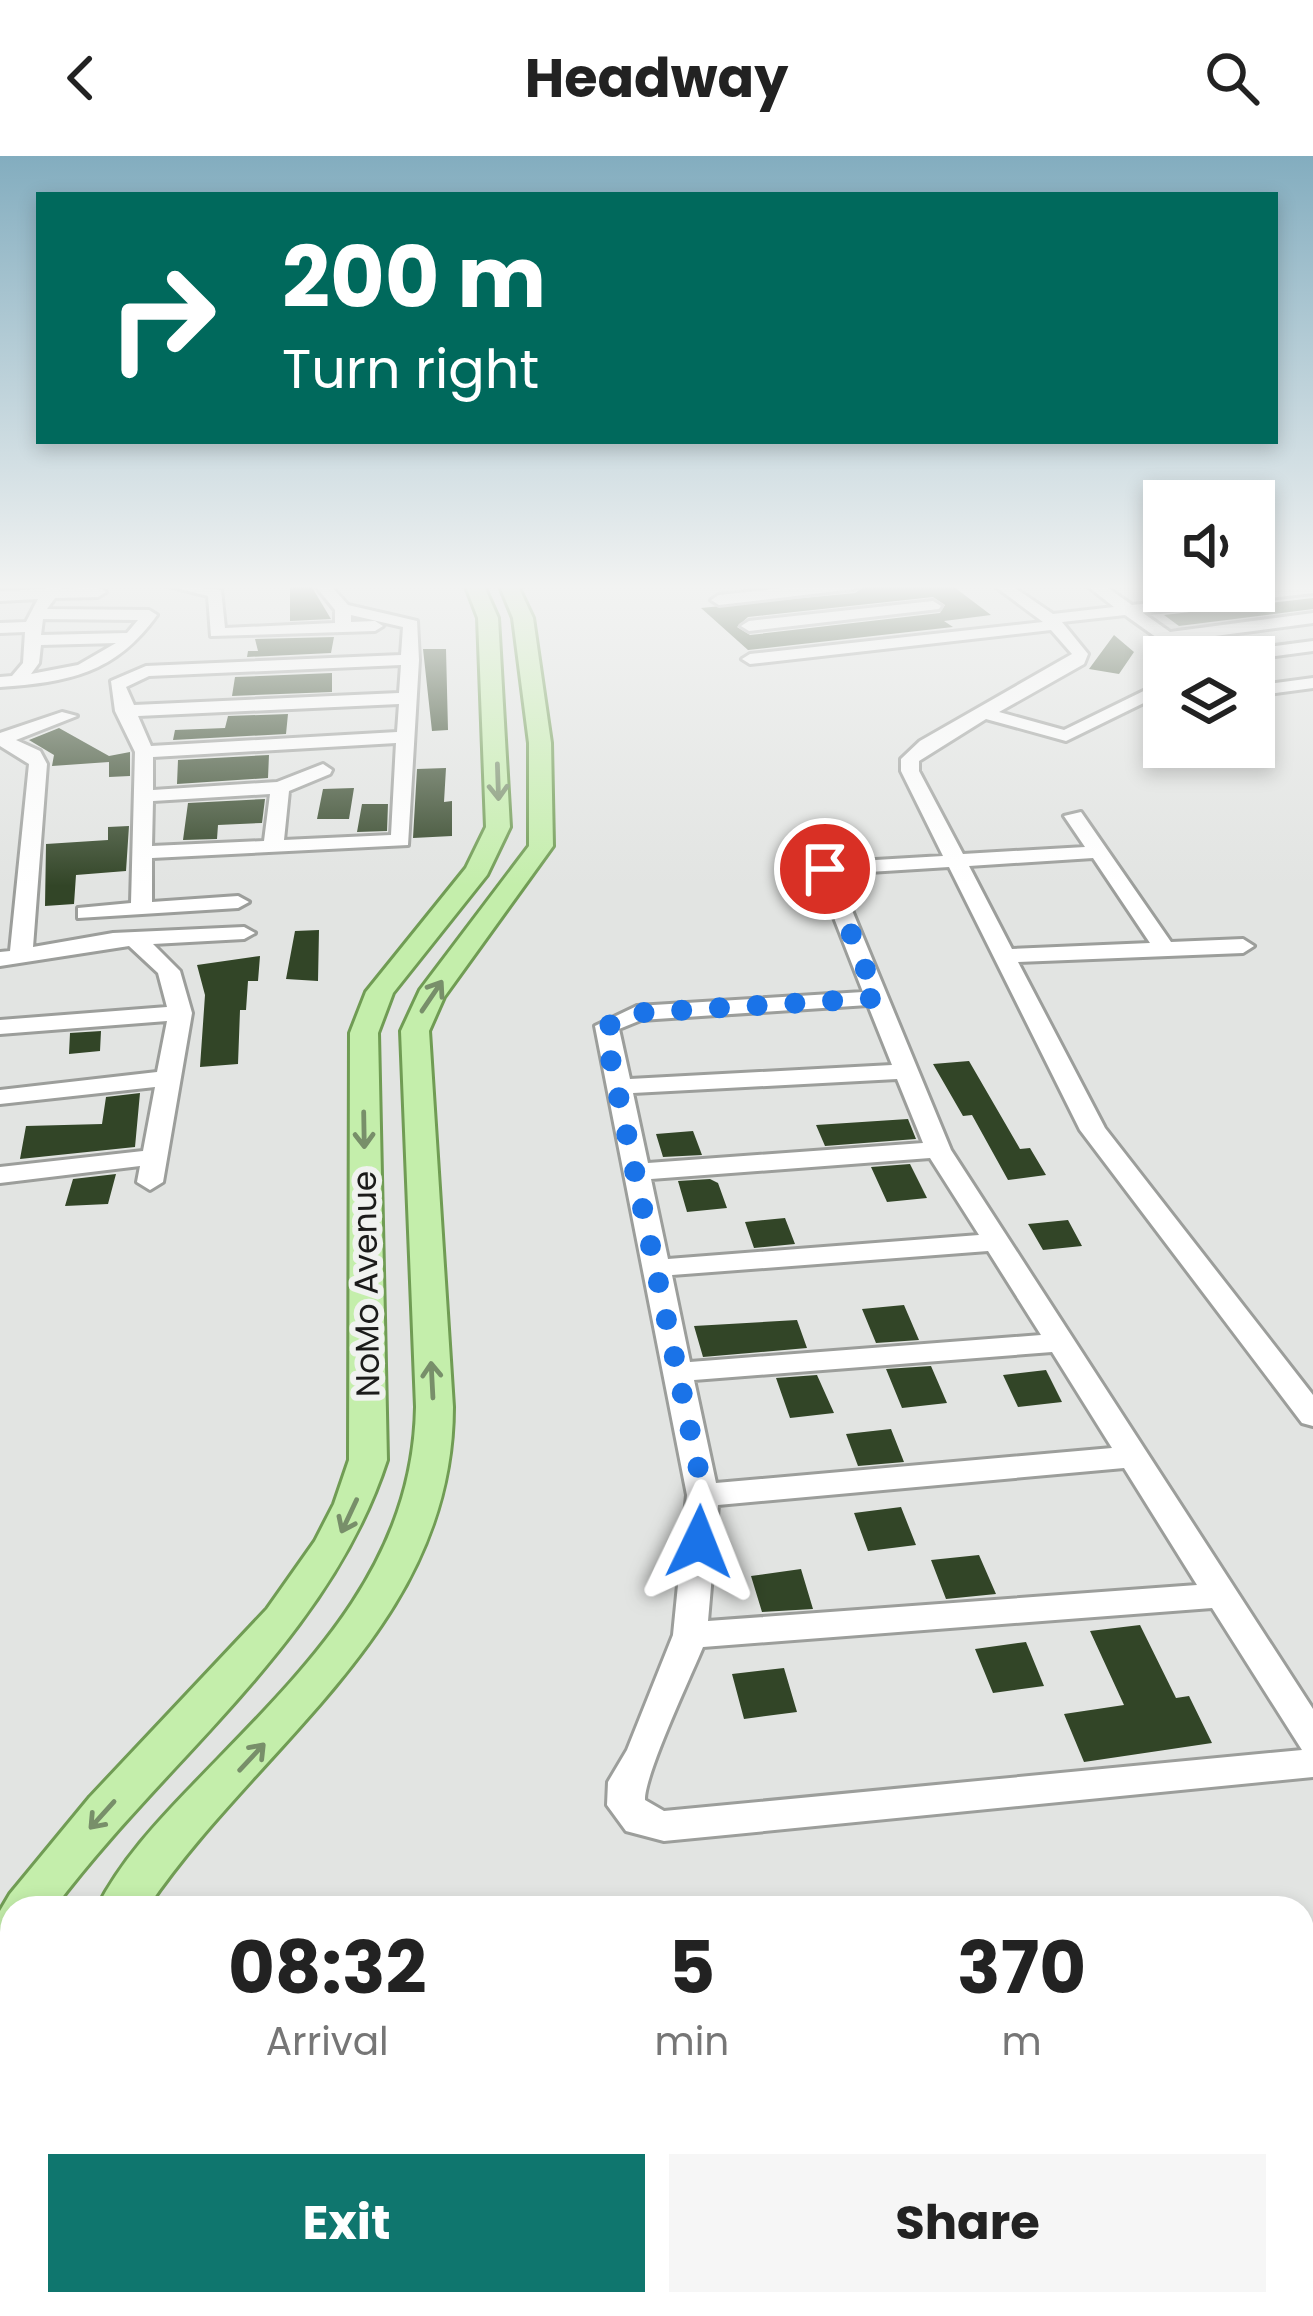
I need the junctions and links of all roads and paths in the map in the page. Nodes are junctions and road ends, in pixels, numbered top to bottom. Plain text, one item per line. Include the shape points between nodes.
1 (117, 685) edge
2 (408, 685) edge
3 (491, 685) edge
4 (533, 685) edge
5 (1034, 685) edge
6 (407, 698) junction
7 (1143, 698) edge
8 (124, 711) junction
9 (984, 713) junction
10 (68, 716) dead end
11 (405, 737) junction
12 (0, 739) edge
13 (144, 752) junction
14 (323, 770) dead end
15 (280, 788) junction
16 (143, 796) junction
17 (1074, 817) dead end
18 (273, 848) junction
19 (142, 852) junction
20 (1098, 852) junction
21 (956, 861) junction
22 (238, 902) dead end
23 (141, 908) junction
24 (86, 913) dead end
25 (244, 933) dead end
26 (136, 940) junction
27 (1243, 946) dead end
28 (1165, 949) junction
29 (1005, 956) junction
30 (10, 957) edge
31 (877, 998) junction
32 (180, 1013) junction
33 (0, 1027) edge
34 (906, 1071) junction
35 (170, 1078) junction
36 (617, 1088) junction
37 (0, 1097) edge
38 (938, 1150) junction
39 (635, 1172) junction
40 (0, 1174) edge
41 (995, 1242) junction
42 (655, 1268) junction
43 (1057, 1343) junction
44 (677, 1372) junction
45 (1313, 1416) edge
46 (1130, 1457) junction
47 (704, 1495) junction
48 (1220, 1595) junction
49 (690, 1635) junction
50 (1313, 1739) edge
51 (1313, 1763) edge
52 (35, 1896) edge
53 (130, 1896) edge

1 - 8 street
2 - 6 street
3 -> 52 main road, NoMo Avenue via 497,827 478,870 380,992 364,1033 368,1460 356,1505 283,1620
53 -> 4 main road, NoMo Avenue via 178,1830 295,1712 350,1643 387,1588 419,1512 433,1398 415,1031 430,996 541,847
5 - 9 street
6 - 8 street
6 - 11 street
7 - 9 street via 1066,736
8 - 13 street
9 - 21 street via 910,759
10 - 12 street
11 - 13 street
11 - 18 street via 400,841
12 - 30 street via 38,764
13 - 16 street
14 - 15 street
15 - 16 street
15 - 18 street
16 - 19 street
17 - 20 street
18 - 19 street
19 - 23 street
20 - 21 street
20 - 28 street
21 - 29 street
21 - 31 street via 825,869
22 - 23 street
23 - 24 street
25 - 26 street
26 - 30 street
26 - 32 street via 170,971
27 - 28 street
28 - 29 street
29 - 45 street via 1093,1130
31 - 34 street
31 - 36 street via 623,1016 605,1033
32 - 33 street
32 - 35 street
34 - 36 street
34 - 38 street
35 - 37 street
35 - 40 street via 153,1169
36 - 39 street
38 - 39 street
38 - 41 street
39 - 42 street
41 - 42 street
41 - 43 street
42 - 44 street
43 - 44 street
43 - 46 street
44 - 47 street
46 - 47 street
46 - 48 street
47 - 49 street
48 - 49 street
48 - 50 street
49 - 51 street via 626,1782 626,1805 639,1820 664,1826

